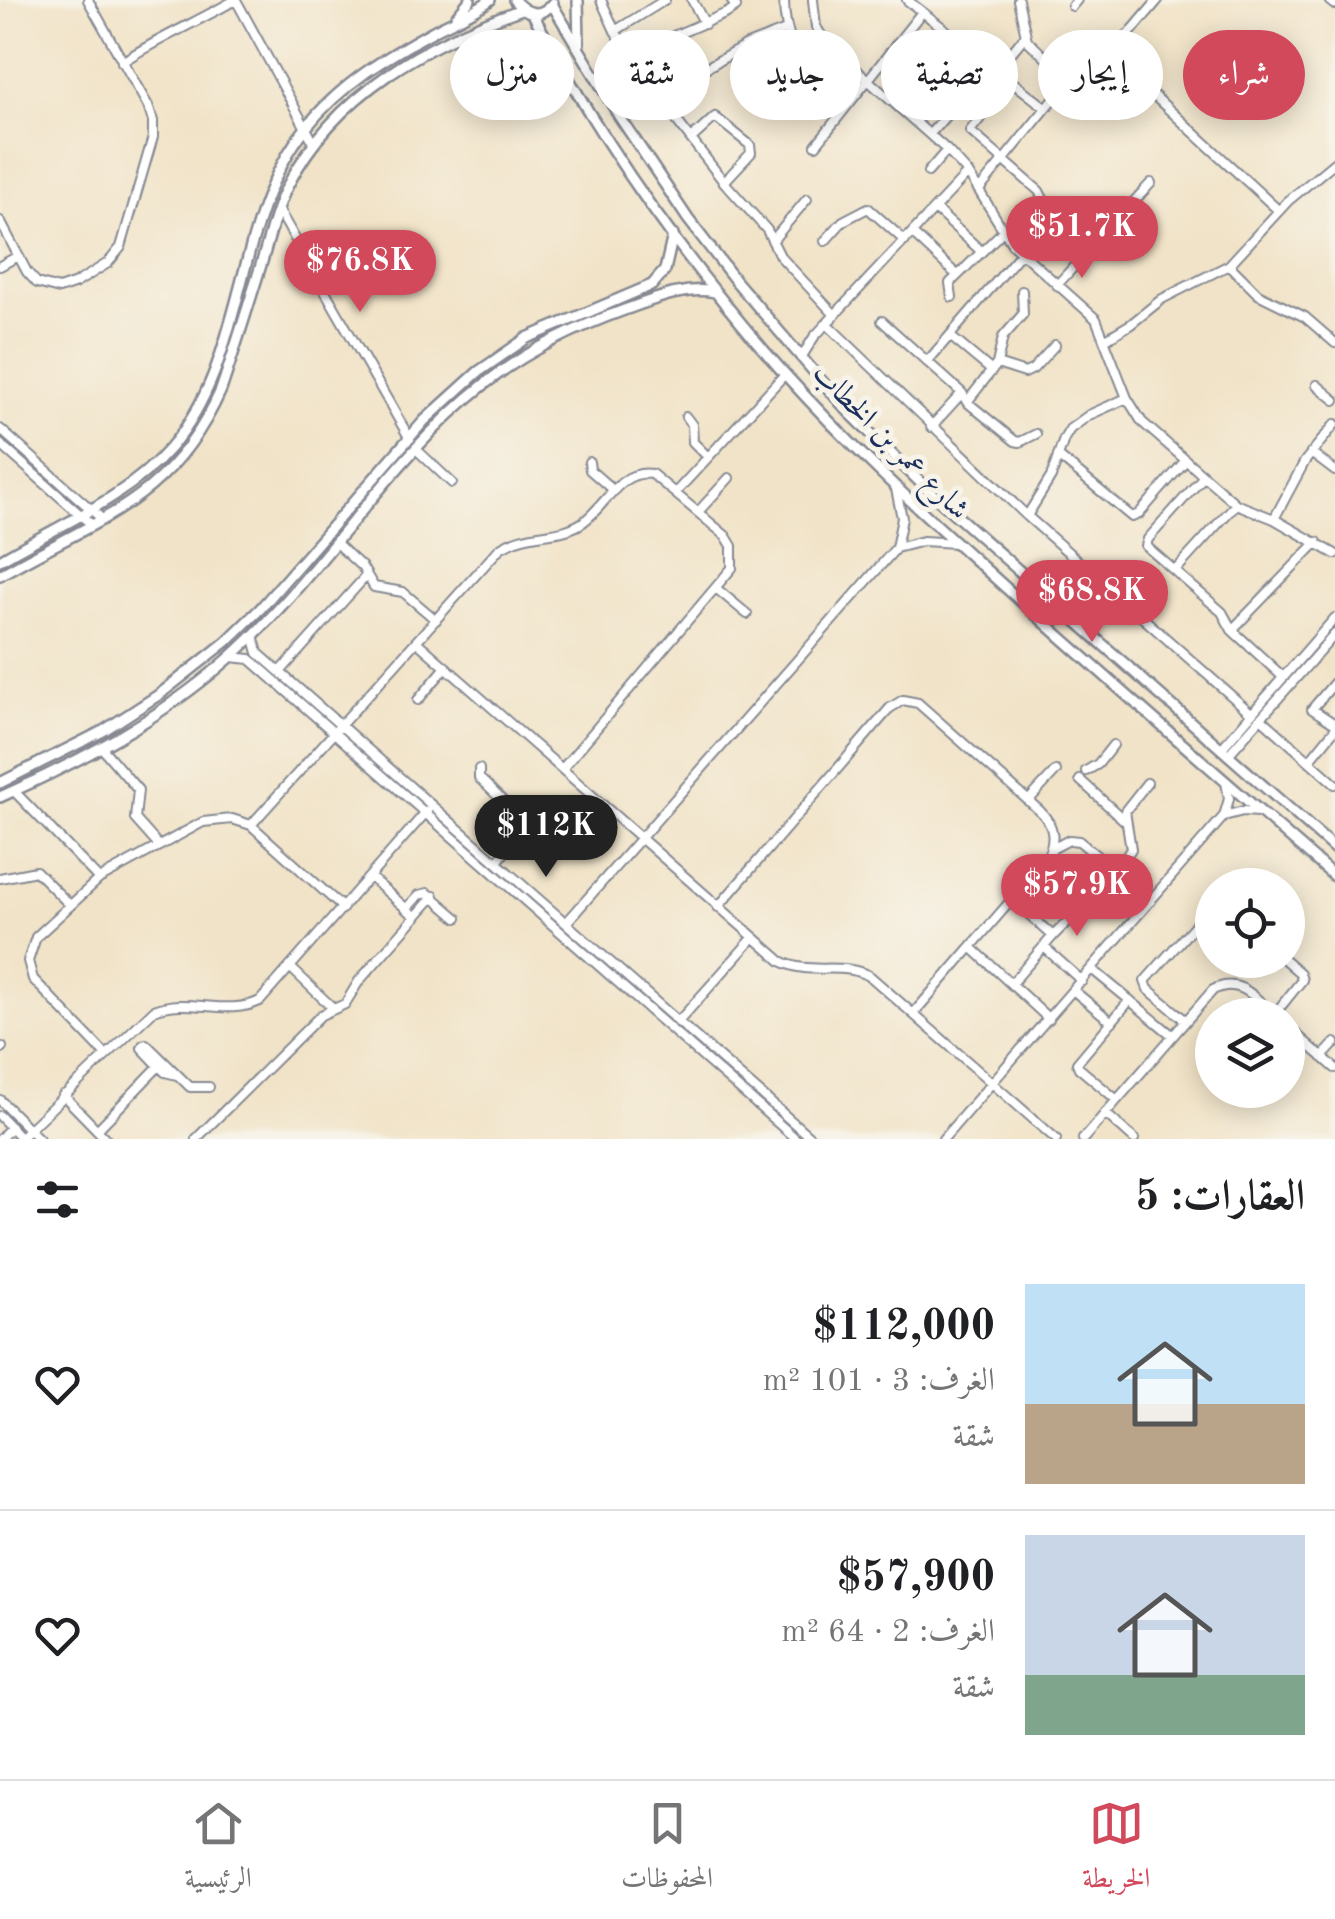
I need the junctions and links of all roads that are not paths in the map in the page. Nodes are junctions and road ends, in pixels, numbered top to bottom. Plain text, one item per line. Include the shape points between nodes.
1 (88, 0) edge
2 (235, 0) edge
3 (470, 0) edge
4 (490, 0) edge
5 (514, 0) edge
6 (578, 0) edge
7 (601, 0) edge
8 (642, 0) edge
9 (665, 0) edge
10 (692, 0) edge
11 (731, 0) edge
12 (784, 0) edge
13 (814, 0) edge
14 (907, 0) edge
15 (1018, 0) edge
16 (1158, 0) edge
17 (553, 2) edge
18 (522, 9) junction
19 (647, 10) junction
20 (922, 12) junction
21 (533, 14) junction
22 (705, 24) junction
23 (438, 28) junction
24 (467, 30) edge
25 (542, 30) edge
26 (614, 30) joint
27 (690, 30) edge
28 (786, 30) edge
29 (818, 30) edge
30 (945, 30) edge
31 (1132, 30) edge
32 (1025, 36) junction
33 (450, 39) edge
34 (1018, 43) edge
35 (580, 51) junction
36 (1038, 52) edge
37 (122, 62) junction
38 (861, 75) edge
39 (868, 81) junction
40 (349, 84) junction
41 (574, 85) edge
42 (1018, 86) edge
43 (358, 96) junction
44 (1038, 102) edge
45 (1163, 104) edge
46 (1038, 118) edge
47 (676, 120) edge
48 (944, 120) edge
49 (977, 120) edge
50 (306, 128) junction
51 (930, 134) junction
52 (691, 139) junction
53 (314, 142) junction
54 (816, 145) dead end
55 (947, 150) junction
56 (1004, 160) junction
57 (1335, 162) edge
58 (928, 172) dead end
59 (968, 174) junction
60 (724, 182) junction
61 (1151, 183) dead end
62 (979, 190) junction
63 (807, 199) dead end
64 (278, 209) junction
65 (935, 209) junction
66 (1278, 210) junction
67 (0, 221) edge
68 (1003, 231) junction
69 (673, 234) junction
70 (914, 234) junction
71 (772, 240) junction
72 (825, 241) dead end
73 (905, 241) junction
74 (981, 251) junction
75 (1088, 252) junction
76 (1021, 253) junction
77 (18, 256) junction
78 (0, 266) edge
79 (1229, 266) junction
80 (957, 276) junction
81 (1058, 285) junction
82 (1022, 291) dead end
83 (717, 292) junction
84 (952, 296) dead end
85 (835, 315) junction
86 (882, 321) dead end
87 (827, 324) junction
88 (950, 336) junction
89 (1106, 339) junction
90 (1335, 343) edge
91 (1056, 345) dead end
92 (801, 358) junction
93 (928, 362) junction
94 (994, 368) junction
95 (478, 372) junction
96 (785, 374) junction
97 (486, 382) junction
98 (821, 382) junction
99 (1317, 385) dead end
100 (833, 396) junction
101 (807, 397) junction
102 (965, 398) junction
103 (1127, 398) junction
104 (1335, 400) edge
105 (819, 410) junction
106 (686, 417) dead end
107 (1335, 424) edge
108 (931, 426) junction
109 (0, 430) edge
110 (1036, 434) dead end
111 (410, 439) junction
112 (0, 444) edge
113 (416, 450) junction
114 (1311, 454) junction
115 (708, 456) junction
116 (1058, 456) junction
117 (1186, 460) junction
118 (589, 462) dead end
119 (1335, 471) edge
120 (1204, 476) junction
121 (729, 478) dead end
122 (452, 482) dead end
123 (896, 489) junction
124 (614, 491) junction
125 (676, 492) junction
126 (1236, 504) junction
127 (91, 508) junction
128 (698, 512) junction
129 (80, 514) junction
130 (1027, 516) junction
131 (1274, 519) junction
132 (97, 522) junction
133 (1318, 542) junction
134 (336, 543) junction
135 (957, 544) junction
136 (896, 548) junction
137 (1335, 554) edge
138 (0, 560) edge
139 (302, 561) junction
140 (312, 570) junction
141 (1175, 572) junction
142 (0, 576) edge
143 (366, 576) junction
144 (717, 588) junction
145 (747, 614) dead end
146 (1335, 618) edge
147 (436, 620) junction
148 (1232, 630) junction
149 (1335, 634) edge
150 (253, 635) junction
151 (1093, 635) junction
152 (417, 642) junction
153 (1080, 654) junction
154 (231, 657) junction
155 (1119, 658) junction
156 (446, 667) junction
157 (280, 672) junction
158 (1102, 674) junction
159 (1283, 677) junction
160 (1335, 682) edge
161 (160, 694) junction
162 (418, 700) dead end
163 (142, 706) junction
164 (168, 706) junction
165 (1251, 713) junction
166 (150, 718) junction
167 (1260, 718) junction
168 (342, 727) junction
169 (1335, 727) edge
170 (335, 734) junction
171 (1114, 745) dead end
172 (102, 748) junction
173 (1225, 752) junction
174 (1309, 761) junction
175 (479, 769) dead end
176 (562, 769) junction
177 (1056, 771) dead end
178 (1086, 771) dead end
179 (1080, 780) dead end
180 (1, 782) edge
181 (1226, 782) junction
182 (1148, 783) dead end
183 (1335, 784) edge
184 (14, 791) junction
185 (0, 797) edge
186 (1028, 800) junction
187 (432, 805) junction
188 (1262, 813) junction
189 (425, 814) junction
190 (1224, 816) junction
191 (1126, 822) junction
192 (251, 826) junction
193 (641, 839) junction
194 (160, 846) junction
195 (1335, 848) edge
196 (1052, 849) junction
197 (497, 862) junction
198 (1118, 874) junction
199 (1335, 876) edge
200 (370, 877) junction
201 (0, 878) edge
202 (99, 879) junction
203 (434, 896) junction
204 (1012, 899) junction
205 (1150, 901) junction
206 (70, 904) junction
207 (718, 907) junction
208 (343, 908) junction
209 (406, 909) junction
210 (416, 917) junction
211 (456, 918) dead end
212 (566, 923) junction
213 (1195, 925) edge
214 (1053, 936) junction
215 (754, 938) junction
216 (970, 947) junction
217 (1044, 947) junction
218 (291, 968) junction
219 (1093, 970) junction
220 (1302, 978) edge
221 (1082, 981) junction
222 (1011, 984) junction
223 (1074, 991) junction
224 (1206, 998) edge
225 (1255, 998) edge
226 (1288, 998) edge
227 (1130, 1000) junction
228 (334, 1009) junction
229 (1195, 1009) edge
230 (914, 1014) junction
231 (1049, 1019) junction
232 (1185, 1020) junction
233 (678, 1022) junction
234 (1112, 1022) junction
235 (1172, 1036) junction
236 (1305, 1042) edge
237 (1335, 1042) edge
238 (105, 1054) junction
239 (1322, 1057) junction
240 (1335, 1068) edge
241 (993, 1084) junction
242 (209, 1086) dead end
243 (63, 1096) junction
244 (0, 1100) edge
245 (1116, 1100) junction
246 (1106, 1112) junction
247 (0, 1116) edge
248 (11, 1127) junction
249 (29, 1129) junction
250 (97, 1130) junction
251 (22, 1138) edge
252 (803, 1138) edge
253 (0, 1139) edge
254 (38, 1139) edge
255 (106, 1139) edge
256 (196, 1139) edge
257 (942, 1139) edge
258 (1056, 1139) edge
259 (1083, 1139) edge
260 (1134, 1139) edge

1 - 37 street
2 - 37 street
2 - 50 street
3 - 23 street
4 - 23 street
5 - 18 street
6 - 35 street
7 - 26 street
8 - 19 street
9 - 19 street
10 - 22 street
11 - 22 street via 736,7
12 - 28 street
13 - 29 street
14 - 20 street
15 - 32 street
16 - 31 street
17 - 21 street
17 - 35 street, شارع عمر بن الخطاب
18 - 21 street
18 - 24 street
19 - 26 street
20 - 30 street
20 - 39 street
21 - 25 street, شارع عمر بن الخطاب
22 - 27 street
23 - 40 street
32 - 34 street
32 - 36 street
33 - 43 street
35 - 92 street, شارع عمر بن الخطاب via 688,219
37 - 77 street via 154,128 120,247 99,269 59,288 36,283
38 - 39 street
39 - 51 street
39 - 54 street
40 - 43 street
40 - 50 street
41 - 69 street, شارع عمر بن الخطاب
42 - 44 street
43 - 53 street
45 - 66 street
46 - 56 street
47 - 52 street
48 - 51 street
49 - 56 street via 970,128
50 - 53 street
50 - 127 street via 272,186 197,410 156,462
51 - 55 street
52 - 60 street
52 - 60 street via 715,116 750,145 751,153
53 - 64 street
55 - 58 street
55 - 59 street
56 - 62 street
56 - 75 street
57 - 66 street
59 - 62 street
59 - 65 street
60 - 71 street
61 - 75 street
62 - 68 street
63 - 71 street
64 - 111 street
64 - 132 street via 208,418 167,474
65 - 70 street
65 - 74 street
66 - 79 street
67 - 77 street
68 - 74 street
68 - 76 street
69 - 83 street, شارع عمر بن الخطاب
69 - 95 street via 665,270 652,285 527,338
70 - 73 street
70 - 80 street
71 - 85 street
72 - 73 street via 847,218 870,208
73 - 85 street
74 - 80 street
75 - 81 street
76 - 81 street
76 - 88 street
77 - 78 street
79 - 89 street via 1162,299
79 - 90 street via 1258,294 1293,310
80 - 84 street via 949,286
81 - 89 street via 1096,318
82 - 94 street via 1025,310 1001,341
83 - 96 street, شارع عمر بن الخطاب
83 - 97 street via 685,291 600,319
85 - 87 street
86 - 93 street
87 - 92 street
87 - 108 street
88 - 93 street
88 - 94 street
89 - 103 street
91 - 94 street via 1025,373
92 - 98 street, شارع عمر بن الخطاب
93 - 102 street
94 - 102 street
95 - 97 street
95 - 111 street
96 - 101 street, شارع عمر بن الخطاب
96 - 115 street
97 - 113 street
98 - 100 street, شارع عمر بن الخطاب
98 - 101 street
99 - 104 street
100 - 105 street
100 - 151 street, شارع عمر بن الخطاب via 932,494
101 - 105 street, شارع عمر بن الخطاب
102 - 108 street
102 - 110 street via 1017,442
103 - 116 street via 1079,421
103 - 117 street via 1142,422
105 - 123 street, شارع عمر بن الخطاب
106 - 115 street via 693,442
107 - 114 street
108 - 130 street
109 - 127 street
111 - 139 street
112 - 129 street
113 - 122 street
113 - 134 street
114 - 119 street
114 - 131 street
115 - 125 street
116 - 117 street via 1132,517
116 - 130 street
117 - 120 street
118 - 124 street
120 - 126 street
120 - 141 street via 1146,541
121 - 128 street
123 - 135 street, شارع عمر بن الخطاب
123 - 136 street via 902,518
124 - 125 street via 643,473
124 - 147 street via 576,526 528,534 500,548
125 - 128 street
126 - 131 street
126 - 141 street
127 - 129 street
127 - 132 street
128 - 144 street via 732,546 732,568
129 - 132 street
129 - 138 street
130 - 165 street
131 - 133 street
132 - 142 street
133 - 137 street
133 - 148 street
134 - 140 street
134 - 143 street
135 - 136 street via 924,541
135 - 153 street, شارع عمر بن الخطاب
136 - 193 street
139 - 140 street
139 - 161 street via 234,634
140 - 150 street
141 - 148 street via 1222,612
143 - 147 street via 374,587 403,592
143 - 157 street
144 - 145 street
144 - 176 street
146 - 159 street
147 - 152 street
148 - 159 street
149 - 167 street
150 - 154 street
150 - 157 street via 258,653
151 - 153 street via 1095,646
151 - 155 street, شارع عمر بن الخطاب
152 - 156 street
152 - 168 street
153 - 158 street, شارع عمر بن الخطاب
154 - 164 street
154 - 170 street via 250,659
155 - 158 street via 1102,662
155 - 173 street, شارع عمر بن الخطاب
156 - 162 street
156 - 176 street
157 - 168 street
158 - 181 street, شارع عمر بن الخطاب
159 - 165 street
160 - 169 street via 1312,709
161 - 163 street
161 - 164 street
163 - 166 street
163 - 180 street
164 - 166 street
165 - 173 street
166 - 172 street
167 - 173 street
167 - 174 street
168 - 170 street
168 - 187 street
169 - 174 street
170 - 189 street
170 - 192 street
171 - 178 street
172 - 184 street
172 - 194 street via 138,790 135,819
173 - 195 street, شارع عمر بن الخطاب
174 - 183 street
175 - 197 street via 479,778 527,824
176 - 193 street
177 - 186 street
179 - 191 street
181 - 188 street, شارع عمر بن الخطاب
181 - 190 street
182 - 191 street via 1127,806
184 - 185 street
184 - 202 street
186 - 196 street via 1052,828
186 - 207 street via 918,703 903,700
187 - 189 street
187 - 197 street
188 - 190 street
188 - 199 street, شارع عمر بن الخطاب
189 - 200 street
189 - 252 street
190 - 205 street
191 - 198 street via 1131,849
192 - 194 street via 213,820
192 - 208 street
193 - 207 street
193 - 212 street
194 - 202 street
196 - 198 street via 1079,841
196 - 204 street
197 - 212 street
198 - 205 street
198 - 214 street via 1092,906
200 - 208 street
200 - 209 street
201 - 206 street via 36,871
202 - 206 street
203 - 209 street via 422,894
203 - 210 street
203 - 211 street
204 - 214 street
204 - 216 street
205 - 219 street
206 - 238 street via 36,937 30,970 38,987
207 - 215 street
208 - 218 street
209 - 210 street
210 - 228 street
212 - 233 street
213 - 232 street via 1145,981
214 - 217 street
215 - 230 street via 789,966 862,972
215 - 233 street
216 - 222 street
216 - 230 street
217 - 221 street
217 - 222 street
218 - 228 street
218 - 238 street via 251,1006 154,1010
219 - 221 street
219 - 227 street
220 - 226 street
221 - 223 street
222 - 231 street
223 - 231 street
223 - 234 street
224 - 225 street via 1230,984
227 - 234 street
227 - 235 street
228 - 256 street
229 - 232 street
230 - 241 street
231 - 241 street
232 - 235 street
233 - 252 street
234 - 245 street via 1077,1066
235 - 245 street
236 - 239 street
237 - 239 street
238 - 243 street
239 - 240 street
241 - 257 street
241 - 258 street
242 - 250 street via 190,1087 158,1062
243 - 249 street
243 - 250 street
244 - 249 street
245 - 246 street
246 - 259 street
246 - 260 street
247 - 248 street
248 - 251 street
248 - 253 street
249 - 251 street
249 - 254 street
250 - 255 street

